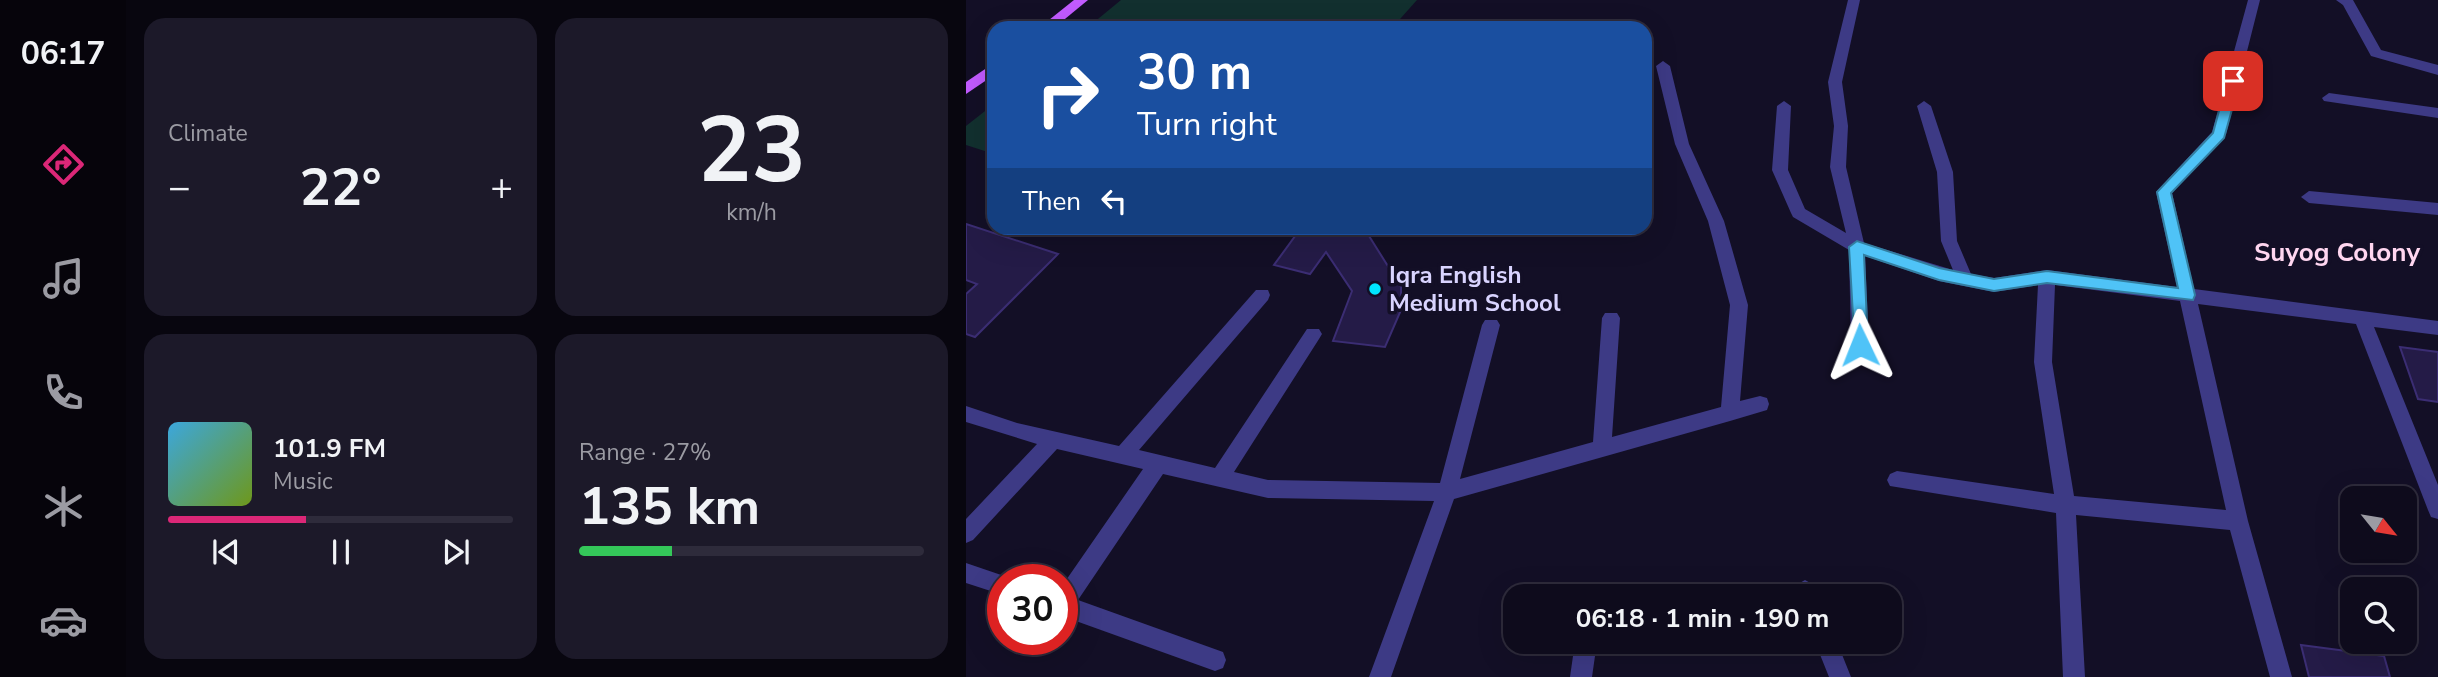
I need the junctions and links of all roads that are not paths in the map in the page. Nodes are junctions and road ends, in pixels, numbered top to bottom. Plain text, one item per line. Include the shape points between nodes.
1 (1082, 0) edge
2 (1854, 0) edge
3 (2254, 0) edge
4 (2342, 0) edge
5 (1055, 21) edge
6 (1663, 66) dead end
7 (2438, 70) edge
8 (987, 73) edge
9 (966, 89) edge
10 (2329, 98) dead end
11 (1784, 106) dead end
12 (1924, 106) dead end
13 (2438, 113) edge
14 (2309, 197) dead end
15 (2438, 209) edge
16 (1857, 247) junction
17 (2047, 277) junction
18 (1965, 279) junction
19 (1262, 295) dead end
20 (2187, 295) junction
21 (1611, 318) dead end
22 (2362, 318) junction
23 (1491, 325) dead end
24 (2438, 328) edge
25 (1313, 334) dead end
26 (1860, 345) dead end
27 (1760, 404) dead end
28 (1730, 413) junction
29 (966, 414) edge
30 (1054, 439) junction
31 (1602, 449) junction
32 (1123, 455) junction
33 (1158, 464) junction
34 (1219, 478) junction
35 (1897, 480) dead end
36 (1447, 492) junction
37 (2066, 505) junction
38 (2438, 510) edge
39 (2238, 521) junction
40 (966, 533) edge
41 (966, 573) edge
42 (987, 580) edge
43 (1584, 654) edge
44 (1831, 654) edge
45 (1215, 660) dead end
46 (1380, 677) edge
47 (1581, 677) edge
48 (1840, 677) edge
49 (2074, 677) edge
50 (2281, 677) edge

1 - 5 main road
2 - 16 street via 1835,82 1841,126 1838,167
3 - 20 street via 2219,134 2164,192
4 - 7 street via 2348,2 2376,53
6 - 28 street via 1682,144 1716,220 1739,305
8 - 9 main road
10 - 13 street
11 - 16 street via 1780,170 1799,213
12 - 18 street via 1945,172 1949,241
14 - 15 street
16 - 18 street
16 - 26 street
17 - 18 street via 1994,285
17 - 20 street
17 - 37 street via 2043,362
19 - 32 street
20 - 22 street
20 - 39 street
21 - 31 street
22 - 24 street
22 - 38 street
23 - 36 street
25 - 34 street
27 - 28 street
28 - 31 street
29 - 30 street
30 - 32 street
30 - 40 street
31 - 36 street
32 - 33 street
33 - 34 street
33 - 45 street via 1062,605
34 - 36 street via 1268,489
35 - 37 street
36 - 46 street
37 - 39 street
37 - 49 street
39 - 50 street
41 - 42 street
43 - 47 street
44 - 48 street

